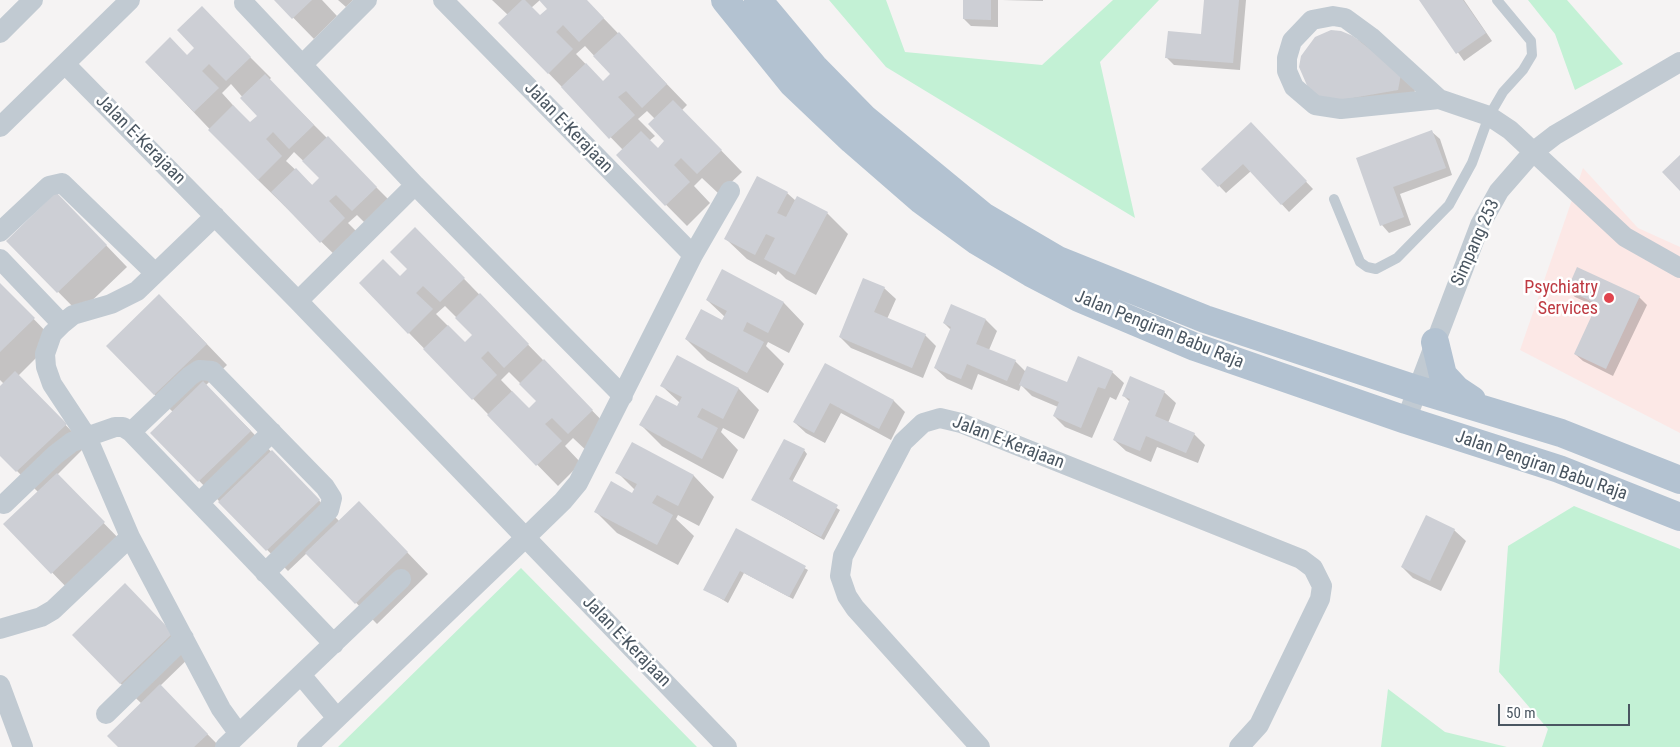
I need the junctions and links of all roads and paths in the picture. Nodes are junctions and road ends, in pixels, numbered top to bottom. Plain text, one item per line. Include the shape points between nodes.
1 (33, 0) edge
2 (130, 0) edge
3 (367, 0) edge
4 (443, 0) edge
5 (725, 0) edge
6 (758, 0) edge
7 (1497, 0) edge
8 (244, 3) dead end
9 (1, 29) edge
10 (1680, 62) edge
11 (65, 64) junction
12 (302, 65) junction
13 (1439, 99) junction
14 (1490, 116) junction
15 (0, 126) edge
16 (1533, 152) junction
17 (415, 185) junction
18 (730, 191) dead end
19 (1334, 199) dead end
20 (215, 216) junction
21 (0, 232) edge
22 (693, 255) junction
23 (0, 259) edge
24 (1680, 268) edge
25 (155, 273) junction
26 (298, 301) junction
27 (62, 324) junction
28 (1435, 342) junction
29 (1416, 389) junction
30 (623, 396) junction
31 (1488, 411) junction
32 (1406, 420) junction
33 (131, 432) junction
34 (272, 432) junction
35 (86, 437) junction
36 (1680, 480) edge
37 (199, 503) junction
38 (4, 504) dead end
39 (1680, 517) edge
40 (130, 537) junction
41 (525, 538) junction
42 (265, 573) junction
43 (401, 579) dead end
44 (0, 630) edge
45 (184, 638) junction
46 (334, 644) junction
47 (301, 675) junction
48 (0, 685) edge
49 (106, 714) dead end
50 (337, 718) junction
51 (232, 740) edge
52 (23, 747) edge
53 (308, 747) edge
54 (727, 747) edge
55 (980, 747) edge
56 (1239, 747) edge

1 - 9 street
2 - 11 street
3 - 12 street
4 - 22 street, Jalan E-Kerajaan
5 - 32 main road, Jalan Pengiran Babu Raja via 799,89 852,140 921,200 977,241 1031,273 1118,316 1194,347
6 - 29 main road, Jalan Pengiran Babu Raja via 864,118 975,210 1014,236 1058,260 1214,322
7 - 14 lane via 1532,42 1532,55 1524,70 1503,92
8 - 12 street
10 - 16 street, Simpang 253 via 1580,119
11 - 15 street
11 - 20 street, Jalan E-Kerajaan
12 - 17 street
13 - 13 street via 1371,37 1345,18 1333,16 1312,20 1292,41 1287,58 1294,88 1315,105 1341,109
13 - 14 street
14 - 16 street
14 - 19 lane via 1472,163 1449,205 1397,258 1376,270 1366,268 1360,262
16 - 24 street via 1625,237
16 - 28 street, Simpang 253 via 1500,192 1480,225
17 - 26 street
17 - 30 street
18 - 22 street
20 - 25 street
20 - 26 street, Jalan E-Kerajaan
21 - 25 street via 49,186 62,183
22 - 30 street
23 - 27 street
25 - 27 street via 137,291 123,299 73,315
26 - 41 street, Jalan E-Kerajaan
27 - 35 street via 48,343 44,354 46,367 52,384
28 - 29 street, Simpang 253
28 - 31 main road via 1440,367 1448,382
29 - 31 main road, Jalan Pengiran Babu Raja
29 - 32 street, Simpang 253
30 - 41 street via 578,483
31 - 36 main road, Jalan Pengiran Babu Raja via 1561,433
32 - 39 main road, Jalan Pengiran Babu Raja via 1559,469
33 - 34 street via 190,376 206,369 220,377
33 - 35 street via 115,427
33 - 37 street
34 - 37 street
34 - 42 street via 325,487 332,504
35 - 38 street via 63,448
35 - 40 street
37 - 42 street
40 - 44 street via 53,610
40 - 45 street
41 - 50 street
41 - 54 street, Jalan E-Kerajaan
42 - 46 street
43 - 46 street
45 - 49 street
45 - 51 street via 222,708
46 - 47 street
47 - 50 street
47 - 51 street
48 - 52 street
50 - 53 street
55 - 56 street, Jalan E-Kerajaan via 855,608 840,576 843,556 903,442 923,423 940,418 961,422 1301,559 1319,576 1322,586 1320,599 1259,725

